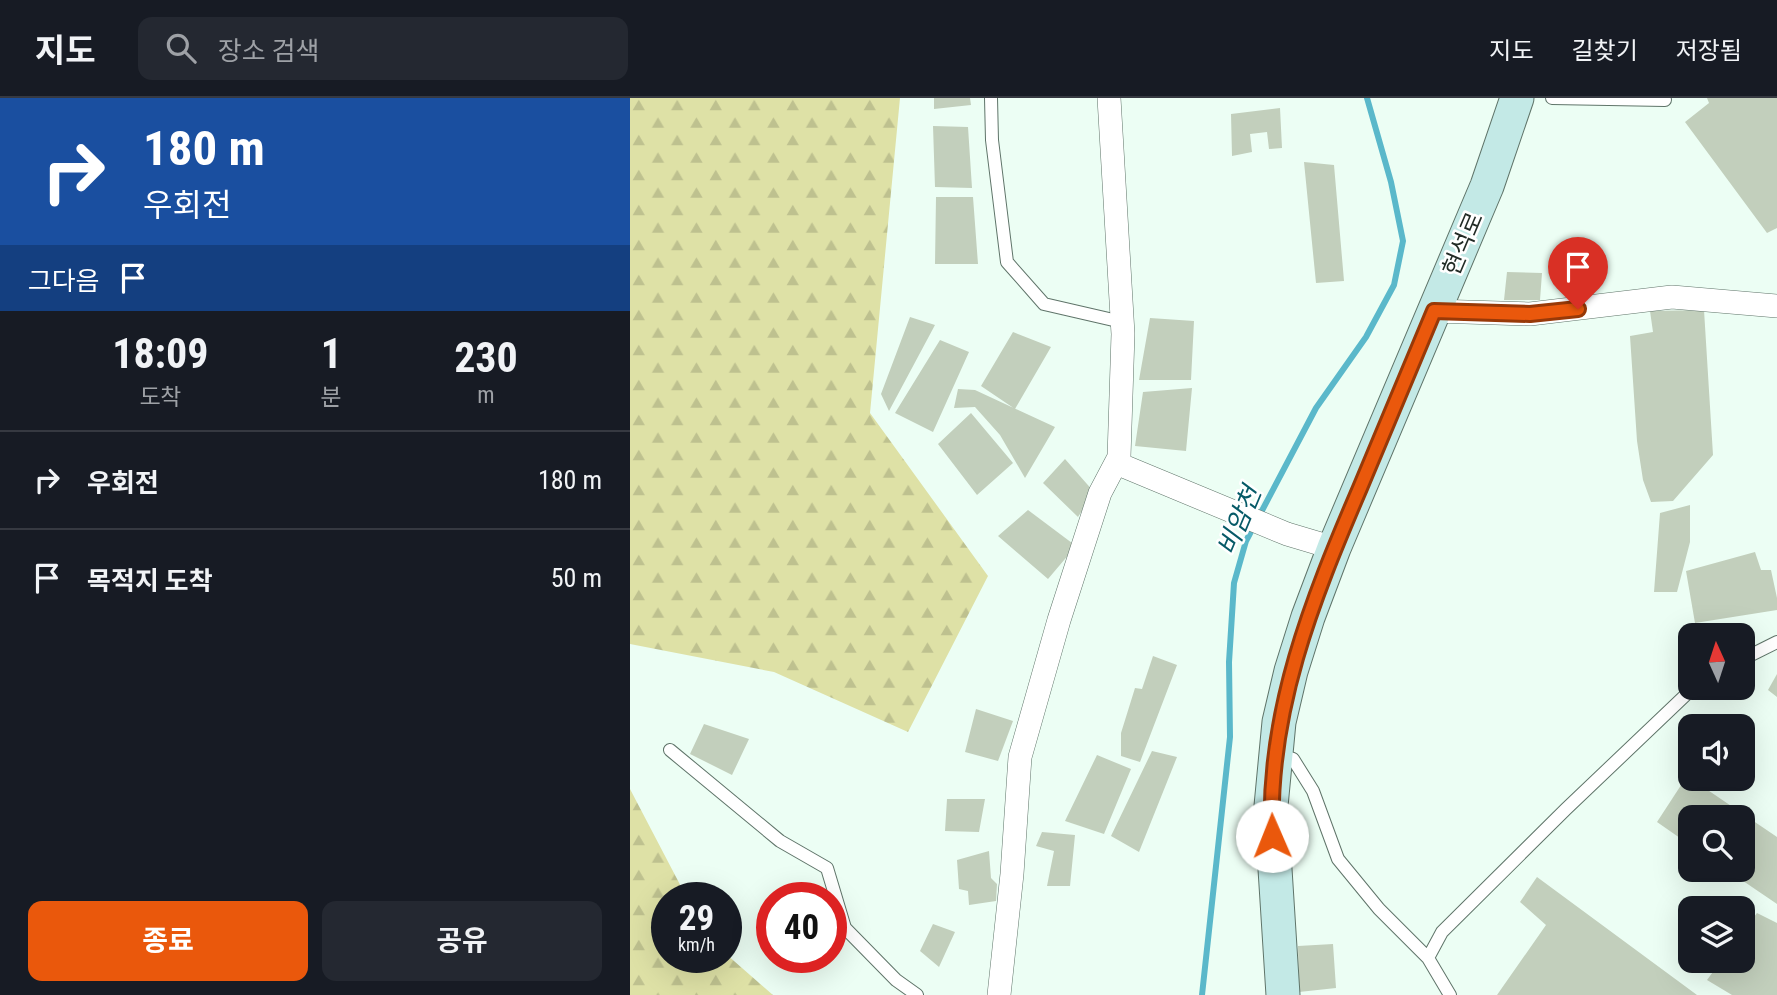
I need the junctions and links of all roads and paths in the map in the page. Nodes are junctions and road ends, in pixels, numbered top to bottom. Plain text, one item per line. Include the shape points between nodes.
1 (991, 98) edge
2 (1109, 98) edge
3 (1517, 98) edge
4 (1552, 98) edge
5 (1665, 100) dead end
6 (1777, 306) edge
7 (1434, 311) junction
8 (1122, 322) junction
9 (1115, 463) junction
10 (1334, 548) junction
11 (1777, 642) edge
12 (1755, 653) edge
13 (1680, 700) edge
14 (670, 750) dead end
15 (1275, 753) junction
16 (1428, 958) junction
17 (916, 995) edge
18 (999, 995) edge
19 (1283, 995) edge
20 (1450, 995) edge

1 - 8 lane via 1007,262 1044,304
2 - 8 street
3 - 7 street, 현석로 via 1487,186
4 - 5 lane
6 - 7 street via 1672,298 1530,314
7 - 10 street, 현석로
8 - 9 street via 1119,457
9 - 10 street via 1287,534
9 - 18 street via 1100,493 1020,757
10 - 15 street, 현석로 via 1291,671
11 - 12 lane
13 - 16 lane via 1442,932
14 - 17 lane via 780,841 827,868 845,928 895,980
15 - 16 lane via 1293,760 1306,781 1338,859
15 - 19 street, 현석로 via 1271,826
16 - 20 lane

